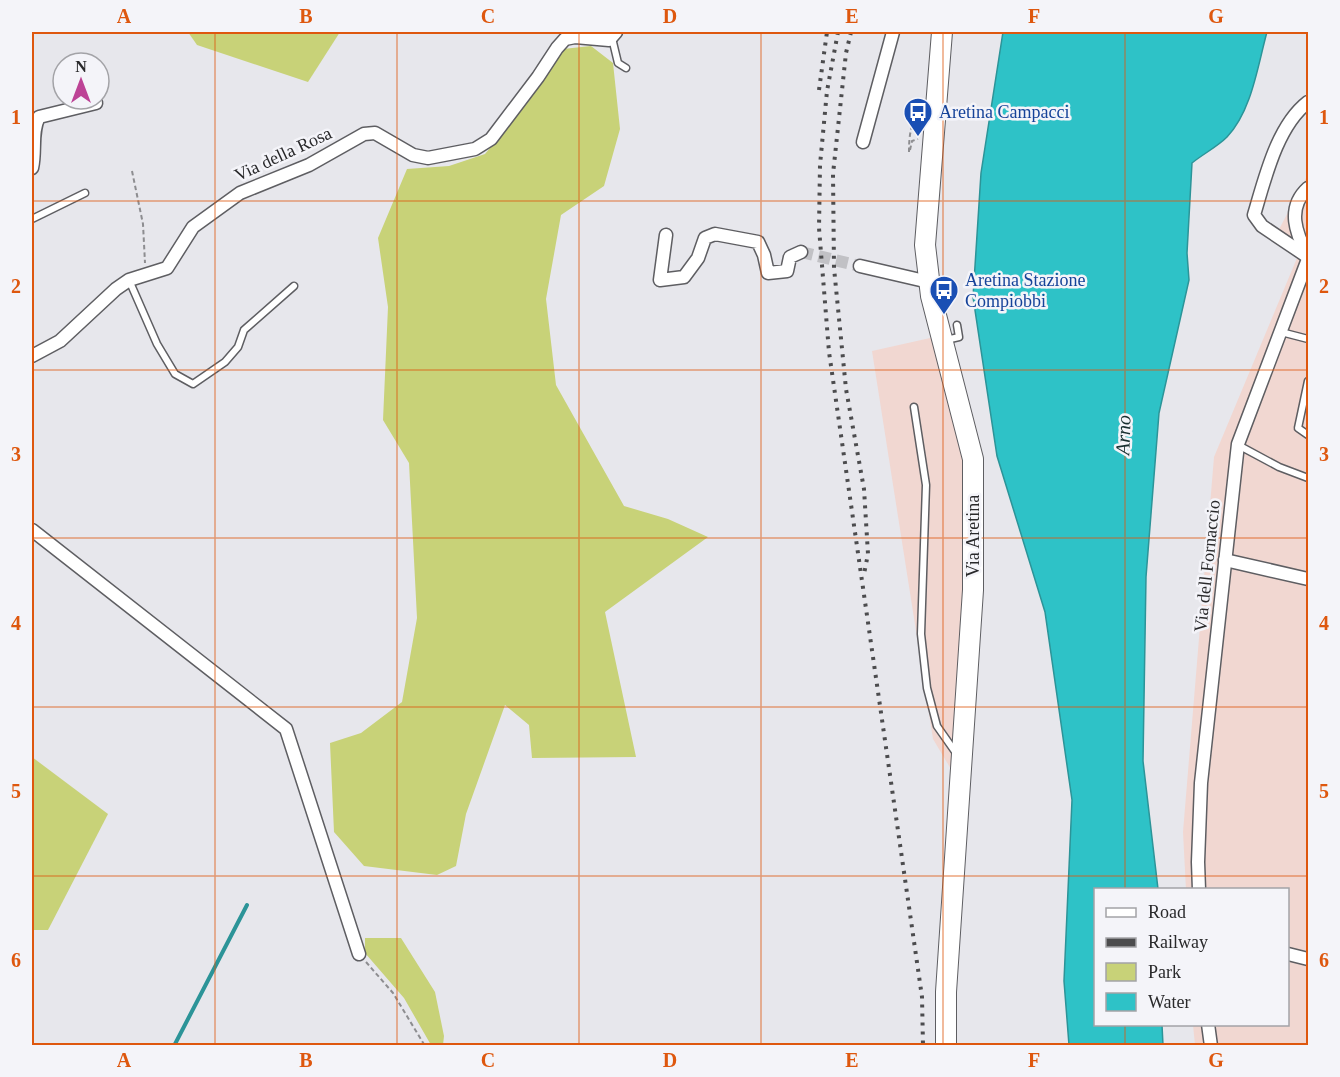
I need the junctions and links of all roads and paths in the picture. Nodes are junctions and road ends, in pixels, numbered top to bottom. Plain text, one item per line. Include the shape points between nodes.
1 (893, 32) edge
2 (942, 32) edge
3 (614, 34) edge
4 (626, 68) dead end
5 (1308, 102) edge
6 (63, 111) edge
7 (919, 113) dead end
8 (918, 139) dead end
9 (863, 142) dead end
10 (32, 168) edge
11 (132, 171) dead end
12 (1308, 188) edge
13 (85, 193) dead end
14 (32, 219) edge
15 (666, 235) dead end
16 (801, 252) dead end
17 (1308, 258) edge
18 (860, 266) tunnel mouth
19 (146, 275) junction
20 (129, 280) junction
21 (929, 282) junction
22 (294, 286) dead end
23 (957, 325) dead end
24 (1281, 332) junction
25 (1308, 339) edge
26 (943, 341) junction
27 (32, 356) edge
28 (1308, 381) edge
29 (914, 407) dead end
30 (1308, 435) edge
31 (1238, 444) junction
32 (1308, 478) edge
33 (32, 530) edge
34 (1225, 560) junction
35 (1308, 579) edge
36 (962, 761) junction
37 (1199, 888) edge
38 (359, 954) joint
39 (1289, 954) edge
40 (1308, 959) edge
41 (1208, 1026) edge
42 (425, 1046) edge
43 (946, 1046) edge
44 (1211, 1046) edge

1 - 9 street
2 - 21 main road, Via Aretina via 925,245
3 - 4 lane via 618,63
3 - 19 street, Via della Rosa via 609,40 565,39 491,139 475,149 428,158 413,155 375,134 364,134 309,165 240,193 193,227 167,268
5 - 17 street via 1296,112 1270,161 1254,215 1262,226
6 - 10 street via 39,117 35,123
7 - 8 path via 914,119 909,152 912,141
11 - 19 path via 143,224
12 - 17 street via 1299,201 1296,228
13 - 14 lane
15 - 16 street via 660,280 684,277 698,258 705,238 715,234 758,242 768,273 787,271 790,257
17 - 24 street, Via dell Fornaccio
18 - 21 street
19 - 20 street, Via della Rosa
20 - 22 lane via 175,374 193,384 225,363 244,330
20 - 27 street, Via della Rosa via 60,341
21 - 26 main road, Via Aretina
23 - 26 lane via 959,337
24 - 25 lane
24 - 31 street, Via dell Fornaccio
26 - 36 main road, Via Aretina via 975,446 973,590
28 - 30 lane via 1298,428
29 - 36 lane via 926,485 921,634 927,688 938,726
31 - 32 lane
31 - 34 street, Via dell Fornaccio
33 - 38 street via 286,729
34 - 35 street
34 - 37 street, Via dell Fornaccio via 1201,783
36 - 43 main road, Via Aretina via 946,992
38 - 42 path via 393,993
39 - 40 street
41 - 44 street

